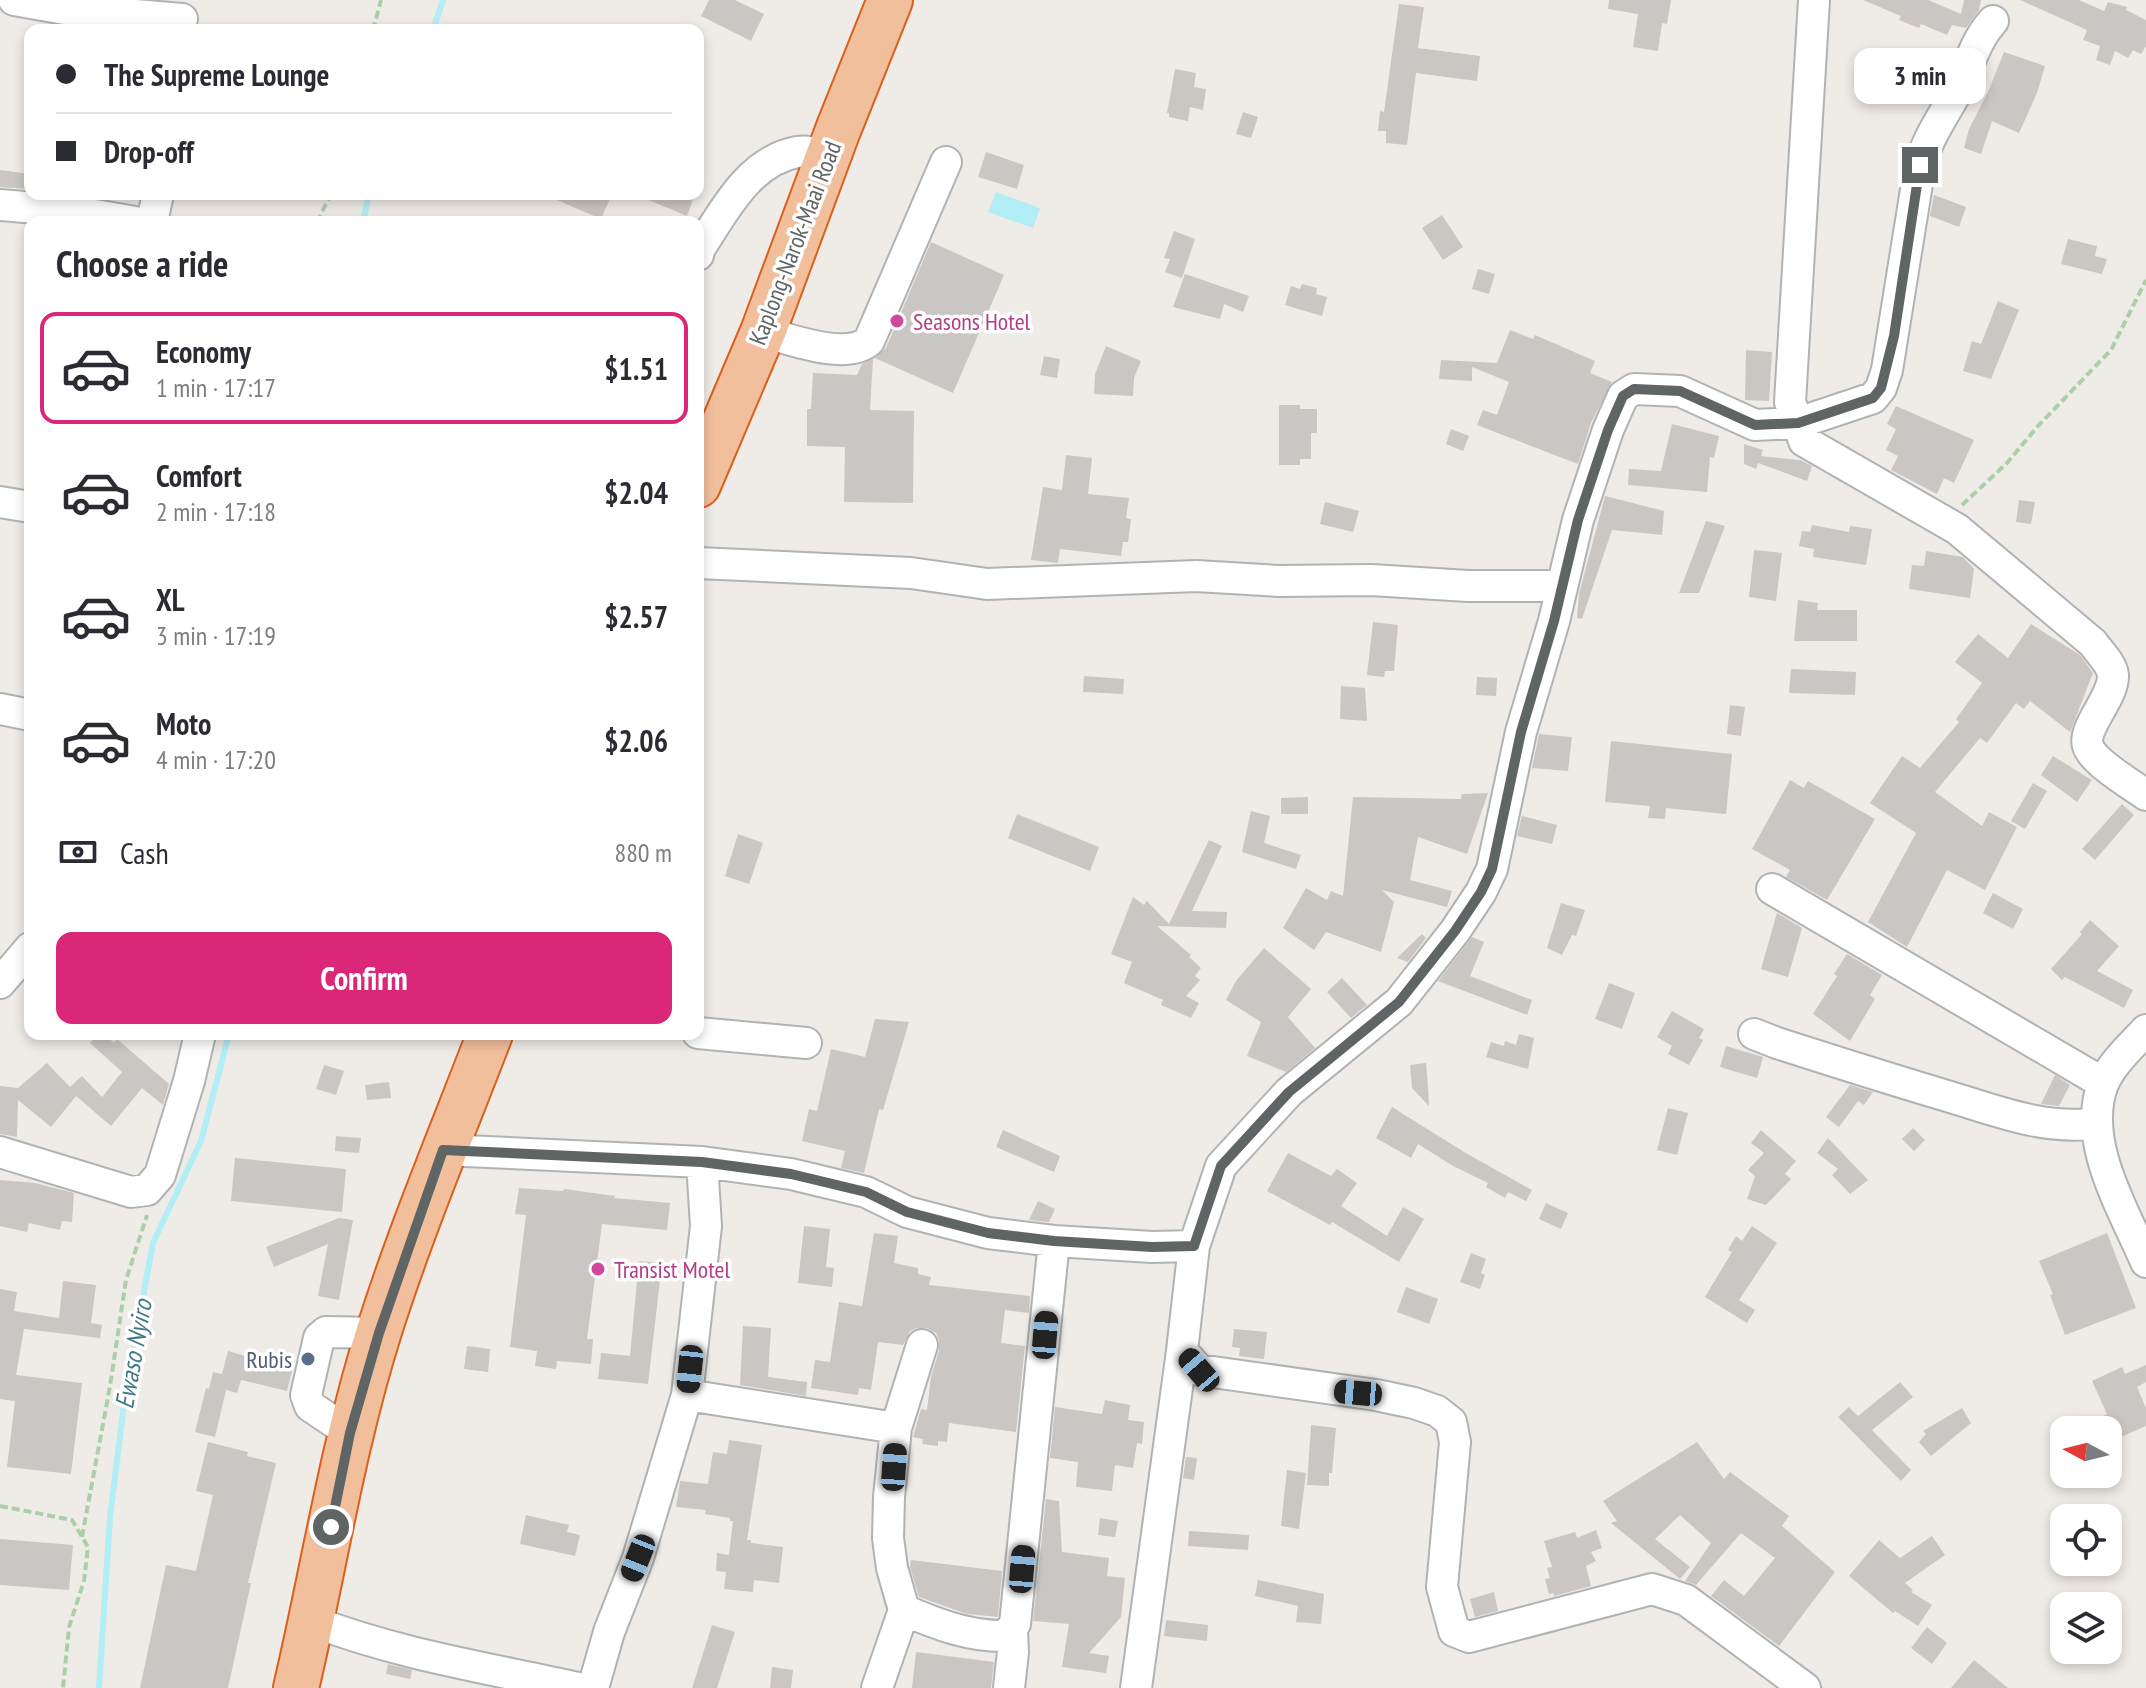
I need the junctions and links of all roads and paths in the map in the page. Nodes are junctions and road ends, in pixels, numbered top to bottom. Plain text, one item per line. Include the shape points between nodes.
1 (14, 0) edge
2 (381, 0) edge
3 (890, 0) edge
4 (1814, 0) edge
5 (182, 16) edge
6 (1993, 21) dead end
7 (375, 24) edge
8 (829, 154) junction
9 (946, 162) dead end
10 (0, 205) edge
11 (101, 216) edge
12 (704, 242) edge
13 (2146, 280) edge
14 (763, 332) junction
15 (1798, 423) junction
16 (704, 471) edge
17 (0, 502) edge
18 (24, 506) edge
19 (1943, 520) junction
20 (704, 563) edge
21 (1561, 586) junction
22 (0, 709) edge
23 (24, 714) edge
24 (2146, 795) edge
25 (1772, 889) dead end
26 (24, 955) edge
27 (0, 983) edge
28 (2146, 1030) edge
29 (704, 1034) edge
30 (1754, 1034) dead end
31 (199, 1040) edge
32 (488, 1040) edge
33 (806, 1043) dead end
34 (2103, 1083) junction
35 (2096, 1123) junction
36 (443, 1150) junction
37 (0, 1152) edge
38 (702, 1162) junction
39 (147, 1190) junction
40 (1054, 1241) junction
41 (1194, 1246) junction
42 (2146, 1262) edge
43 (922, 1345) dead end
44 (1182, 1351) junction
45 (687, 1395) junction
46 (896, 1428) junction
47 (0, 1506) edge
48 (82, 1537) junction
49 (904, 1610) junction
50 (312, 1621) junction
51 (1012, 1631) junction
52 (63, 1688) edge
53 (296, 1688) edge
54 (578, 1688) edge
55 (593, 1688) edge
56 (877, 1688) edge
57 (1009, 1688) edge
58 (1136, 1688) edge
59 (1805, 1688) edge

1 - 5 street via 65,9
2 - 7 path
3 - 8 highway, Kaplong-Narok-Maai Road
4 - 15 street via 1790,402
6 - 15 street via 1979,37 1961,84 1925,147 1881,388 1863,403
8 - 12 street via 798,151 762,167 733,197
8 - 14 highway, Kaplong-Narok-Maai Road
9 - 14 street via 869,341 862,347 834,349
10 - 11 street
13 - 19 path via 2111,350 2007,463
14 - 16 highway, Kaplong-Narok-Maai Road
15 - 19 street via 1804,441 1817,450
15 - 21 street via 1755,425 1680,391 1634,389 1623,396 1578,520
17 - 18 street
19 - 24 street via 2093,643 2113,674 2090,730 2089,749
20 - 21 street via 911,573 987,584 1196,576
21 - 41 street via 1521,732 1492,869 1481,892 1399,1002 1289,1092 1221,1166
22 - 23 street
25 - 34 street
26 - 27 street
28 - 34 street
29 - 33 street
30 - 35 street via 2010,1115 2052,1125
31 - 39 street via 160,1175
32 - 36 highway
34 - 35 street
35 - 42 street via 2105,1166
36 - 38 street
36 - 50 highway via 350,1433
37 - 39 street via 131,1192
38 - 40 street via 791,1174 866,1192 907,1212 953,1225
38 - 45 street via 706,1226
39 - 48 path via 149,1205 126,1280
40 - 41 street
40 - 51 street
41 - 44 street
43 - 46 street
44 - 58 street
44 - 59 street via 1199,1370 1376,1395 1437,1411 1451,1422 1455,1442 1442,1587 1454,1631 1469,1637 1652,1589 1686,1600
45 - 46 street
45 - 55 street
46 - 49 street via 888,1538
47 - 48 path via 72,1520
48 - 52 path via 88,1547 84,1581 69,1627
49 - 51 street via 965,1632 1006,1636
49 - 56 street
50 - 53 highway
50 - 54 street via 395,1648
51 - 57 street

